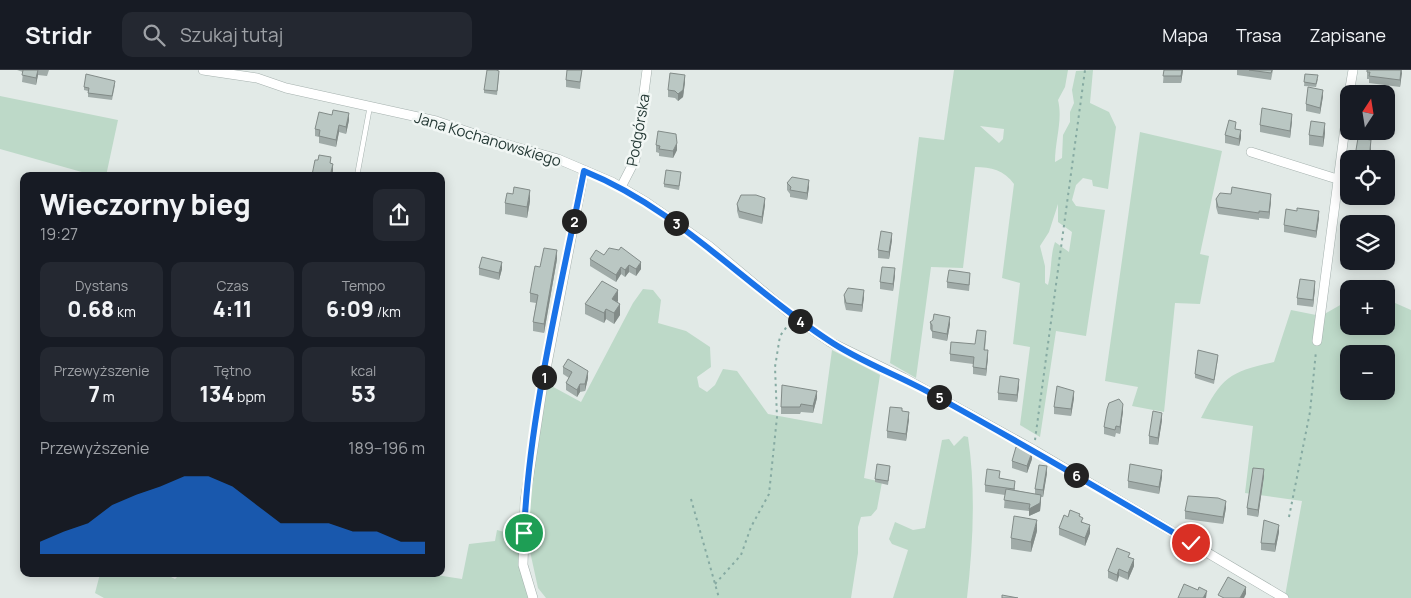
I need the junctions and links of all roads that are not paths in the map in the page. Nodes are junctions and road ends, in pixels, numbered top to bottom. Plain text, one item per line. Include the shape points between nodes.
1 (203, 70) edge
2 (648, 70) edge
3 (1353, 70) edge
4 (1351, 85) edge
5 (370, 106) junction
6 (1342, 140) edge
7 (1251, 152) dead end
8 (584, 171) junction
9 (358, 172) edge
10 (1336, 179) junction
11 (621, 187) junction
12 (1318, 341) road end
13 (532, 598) edge
14 (1284, 598) edge

1 - 5 street, Jana Kochanowskiego via 257,78 286,88
2 - 11 street, Podgórska via 635,160
3 - 4 street
5 - 8 street, Jana Kochanowskiego via 436,120 558,159
5 - 9 lane
6 - 10 street
7 - 10 street
8 - 11 street, Jana Kochanowskiego
8 - 13 street via 542,390 525,500 523,565
10 - 12 street
11 - 14 street, Jana Kochanowskiego via 709,246 794,317 830,342 904,378 1034,450

